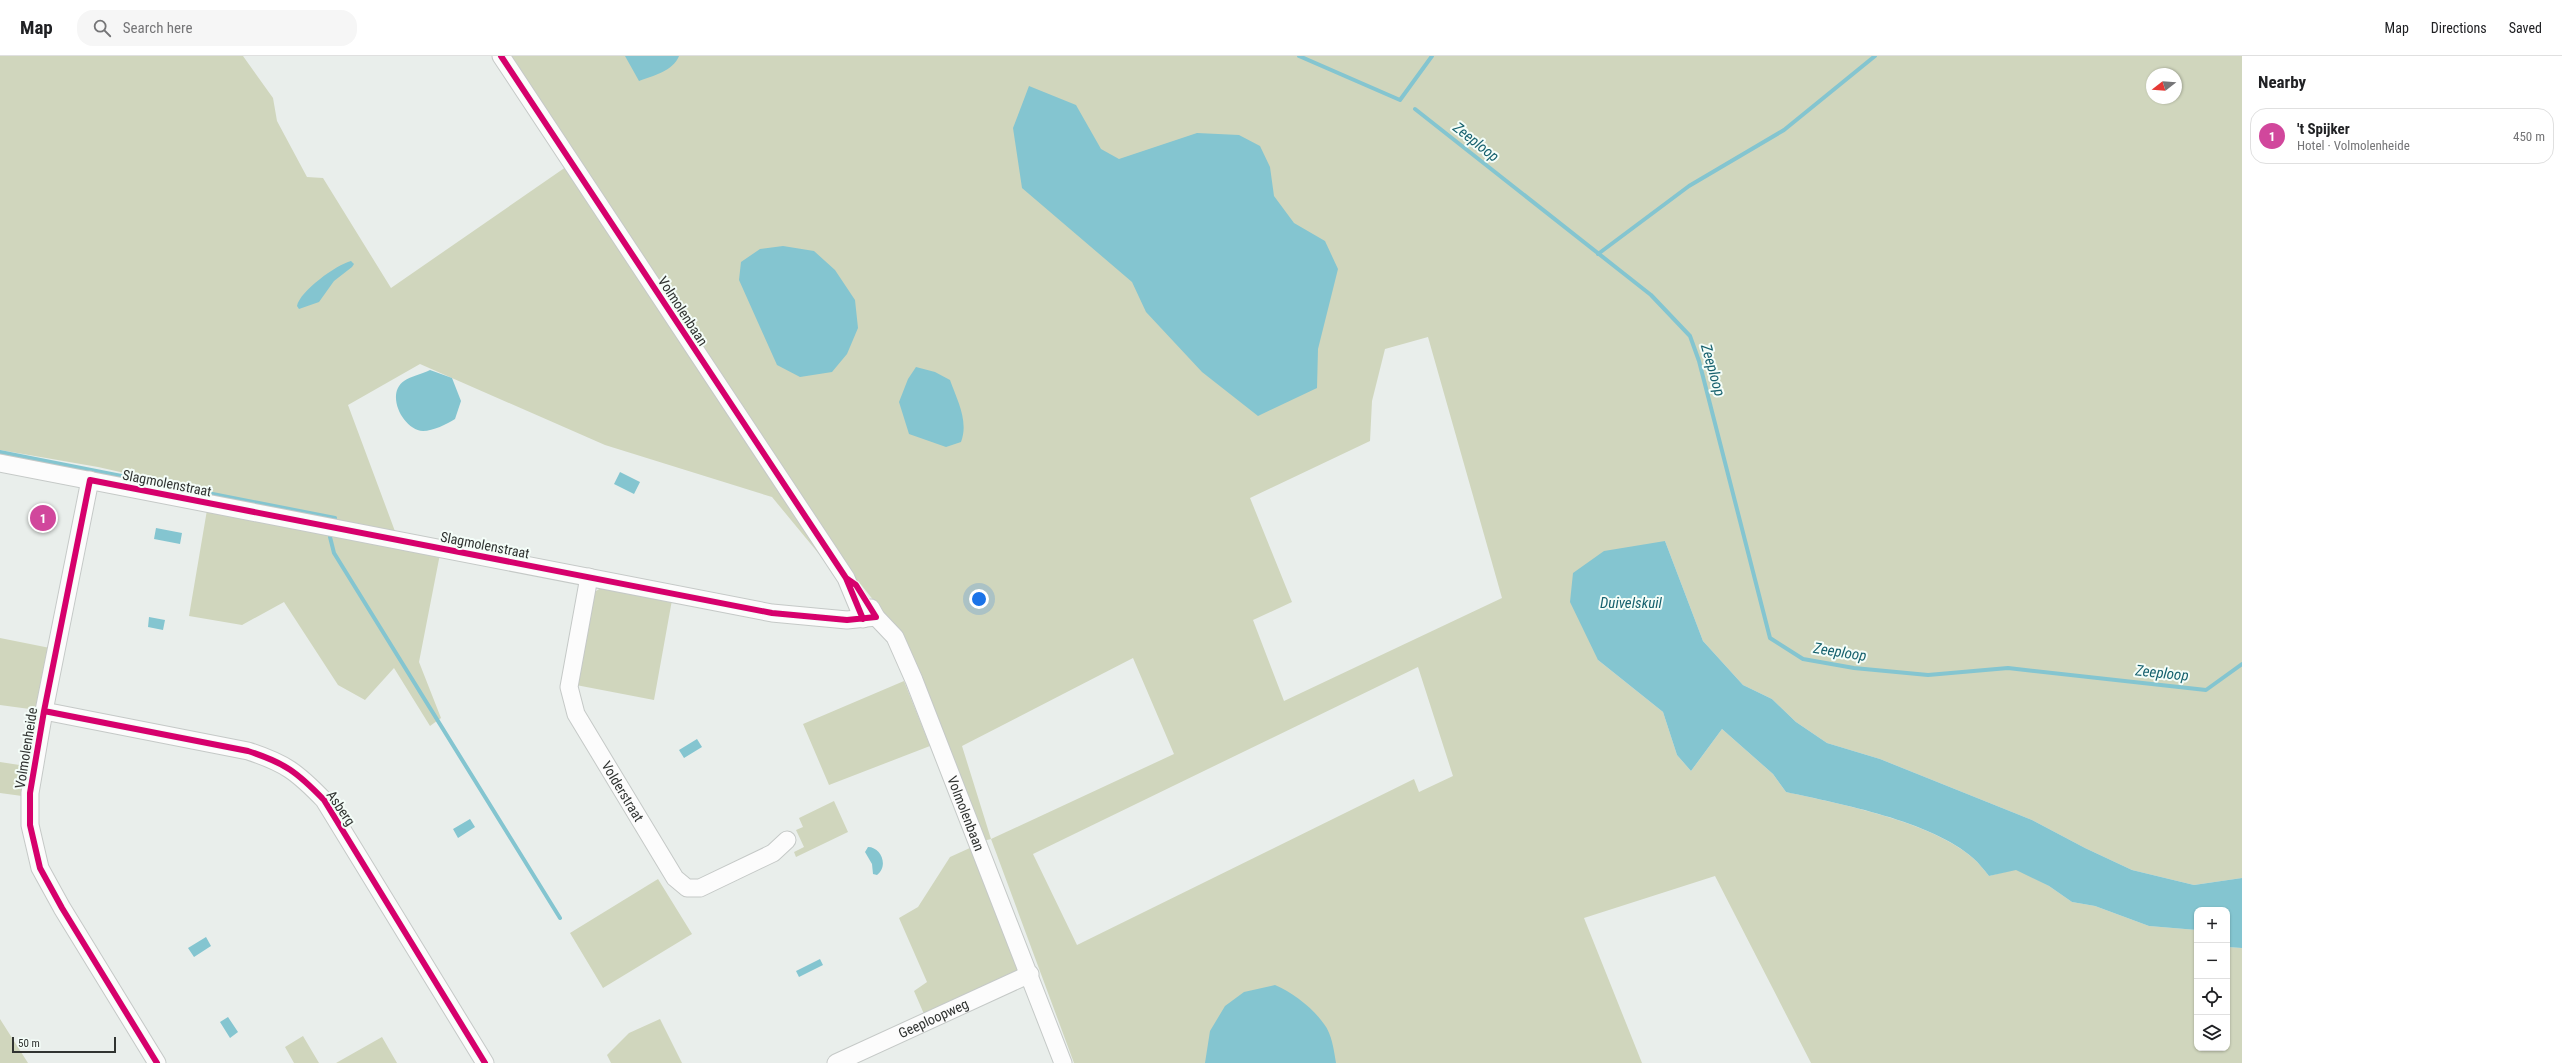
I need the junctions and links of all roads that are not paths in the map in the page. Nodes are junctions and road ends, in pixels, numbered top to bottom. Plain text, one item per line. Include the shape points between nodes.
1 (501, 56) edge
2 (0, 463) edge
3 (90, 480) junction
4 (589, 577) junction
5 (869, 618) junction
6 (44, 711) junction
7 (787, 840) dead end
8 (1030, 974) junction
9 (157, 1063) edge
10 (485, 1063) edge
11 (836, 1063) edge
12 (1063, 1063) edge

1 - 5 street, Volmolenbaan via 846,578
2 - 3 street, Slagmolenstraat
3 - 4 street, Slagmolenstraat
3 - 6 street, Volmolenheide
4 - 5 street, Slagmolenstraat via 772,613 828,619
4 - 7 street, Volderstraat via 569,687 571,702 675,878 687,888 700,888 773,853
5 - 8 street, Volmolenbaan via 895,637
6 - 9 street, Volmolenheide via 30,793 30,825 40,868
6 - 10 street, Asberg via 248,751 278,761 300,776 324,800
8 - 11 street, Geeploopweg
8 - 12 street, Volmolenbaan

